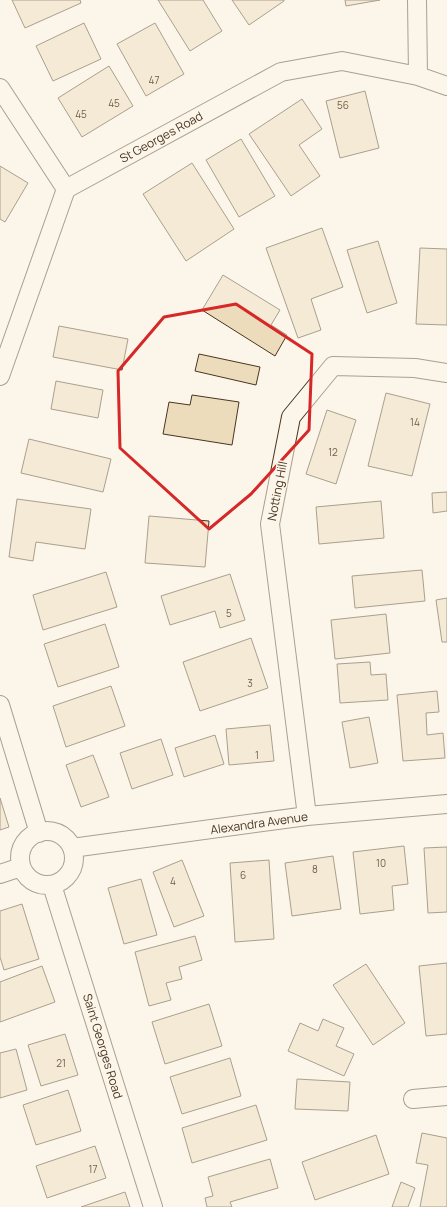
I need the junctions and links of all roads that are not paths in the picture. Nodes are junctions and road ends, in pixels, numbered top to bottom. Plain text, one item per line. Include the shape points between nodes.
1 (417, 0) edge
2 (418, 76) junction
3 (447, 86) edge
4 (0, 88) edge
5 (66, 189) junction
6 (447, 373) edge
7 (0, 376) edge
8 (0, 705) edge
9 (447, 804) edge
10 (307, 816) junction
11 (39, 832) junction
12 (72, 848) junction
13 (21, 867) junction
14 (0, 874) edge
15 (52, 885) junction
16 (447, 1096) edge
17 (413, 1099) dead end
18 (153, 1207) edge

1 - 2 street
2 - 3 street, St Georges Road
2 - 5 street, St Georges Road via 342,60 281,72
4 - 5 street
5 - 7 street
6 - 10 street, Notting Hill via 415,368 333,366 291,417 270,524
8 - 11 street
9 - 10 street, Alexandra Avenue
10 - 12 street, Alexandra Avenue
11 - 12 street via 58,834
11 - 13 street via 25,842 20,858
12 - 15 street via 73,867 68,875
13 - 14 street
13 - 15 street via 33,882
15 - 18 street, Saint Georges Road
16 - 17 street

